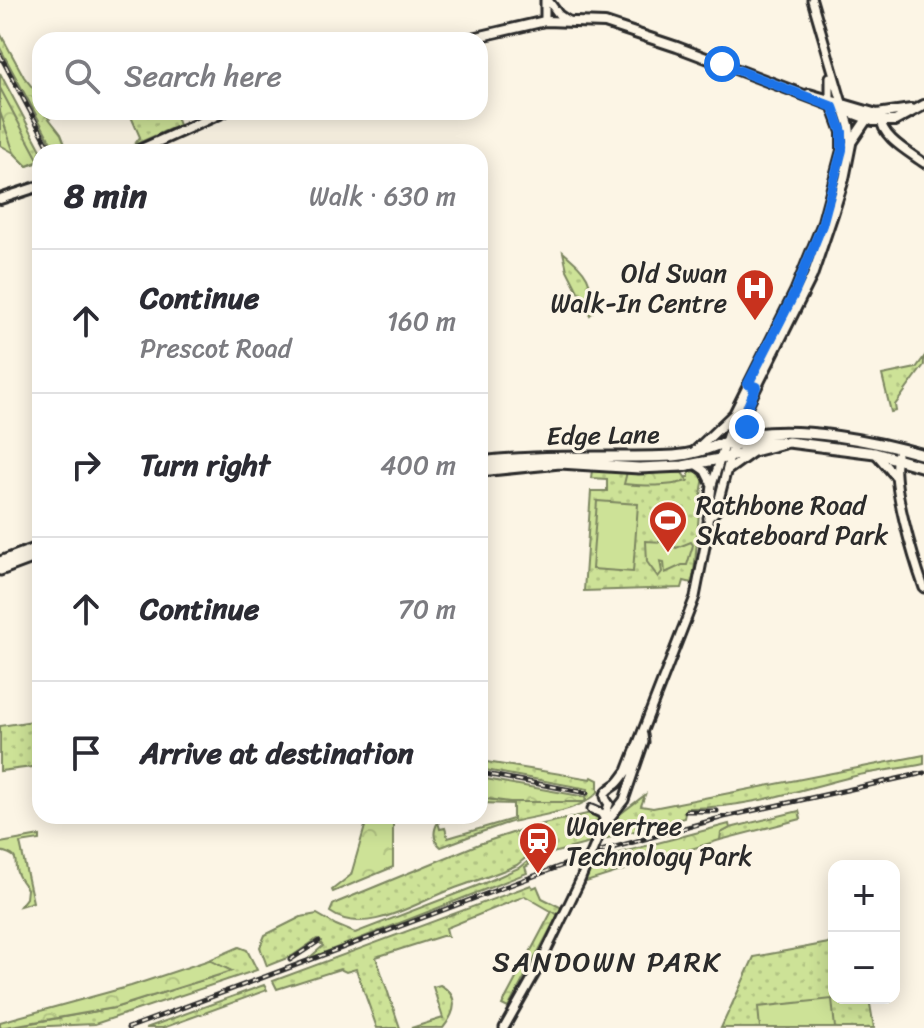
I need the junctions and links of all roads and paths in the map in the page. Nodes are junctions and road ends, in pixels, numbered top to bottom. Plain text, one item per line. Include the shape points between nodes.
1 (812, 0) edge
2 (548, 1) edge
3 (549, 21) junction
4 (568, 21) junction
5 (488, 35) edge
6 (830, 70) junction
7 (837, 103) junction
8 (921, 106) edge
9 (884, 118) junction
10 (867, 119) junction
11 (206, 120) edge
12 (153, 144) edge
13 (850, 144) junction
14 (924, 163) edge
15 (32, 189) edge
16 (0, 199) edge
17 (752, 386) junction
18 (740, 414) junction
19 (756, 434) junction
20 (781, 442) junction
21 (731, 443) junction
22 (761, 448) junction
23 (875, 453) junction
24 (692, 454) junction
25 (899, 455) junction
26 (924, 455) edge
27 (537, 458) junction
28 (725, 458) junction
29 (488, 461) edge
30 (560, 463) junction
31 (695, 464) junction
32 (924, 467) edge
33 (488, 470) edge
34 (727, 471) junction
35 (897, 479) junction
36 (712, 485) junction
37 (708, 518) junction
38 (32, 550) edge
39 (32, 558) edge
40 (0, 562) edge
41 (0, 570) edge
42 (924, 588) edge
43 (643, 735) junction
44 (616, 785) junction
45 (625, 794) junction
46 (609, 804) junction
47 (622, 804) junction
48 (592, 809) dead end
49 (604, 822) junction
50 (504, 1028) edge

1 - 6 main road
2 - 3 main road
2 - 4 main road
3 - 4 main road
3 - 5 main road
4 - 7 main road via 625,29
6 - 7 main road
6 - 7 main road
7 - 9 main road
7 - 10 main road
7 - 13 main road via 849,125
7 - 17 main road via 842,150 822,225
8 - 9 main road via 907,116
9 - 10 main road
9 - 14 main road via 895,140
10 - 13 main road
11 - 12 main road
13 - 17 main road via 816,265
15 - 16 main road
17 - 18 main road
18 - 19 main road
18 - 21 main road
18 - 24 main road
19 - 21 highway
19 - 25 highway via 794,431
20 - 21 highway
20 - 22 highway, Edge Lane
20 - 23 highway
21 - 24 highway, Edge Lane
21 - 28 main road
22 - 28 highway, Edge Lane
22 - 34 main road
23 - 25 highway
23 - 35 main road
24 - 27 highway, Edge Lane
25 - 26 highway
25 - 32 highway
25 - 35 main road
27 - 29 highway, Edge Lane
27 - 30 highway
28 - 31 highway, Edge Lane
28 - 34 main road
28 - 36 main road
30 - 31 highway, Edge Lane via 639,468
30 - 33 highway, Edge Lane
31 - 36 main road
34 - 37 main road via 716,511
35 - 42 main road
36 - 37 main road
37 - 43 main road via 695,597
38 - 40 highway
39 - 41 highway
43 - 44 main road
43 - 45 main road
44 - 45 main road
44 - 46 main road via 605,792
45 - 47 main road
46 - 47 main road
46 - 49 main road
47 - 49 main road
48 - 49 main road
49 - 50 main road, bridge via 538,968

